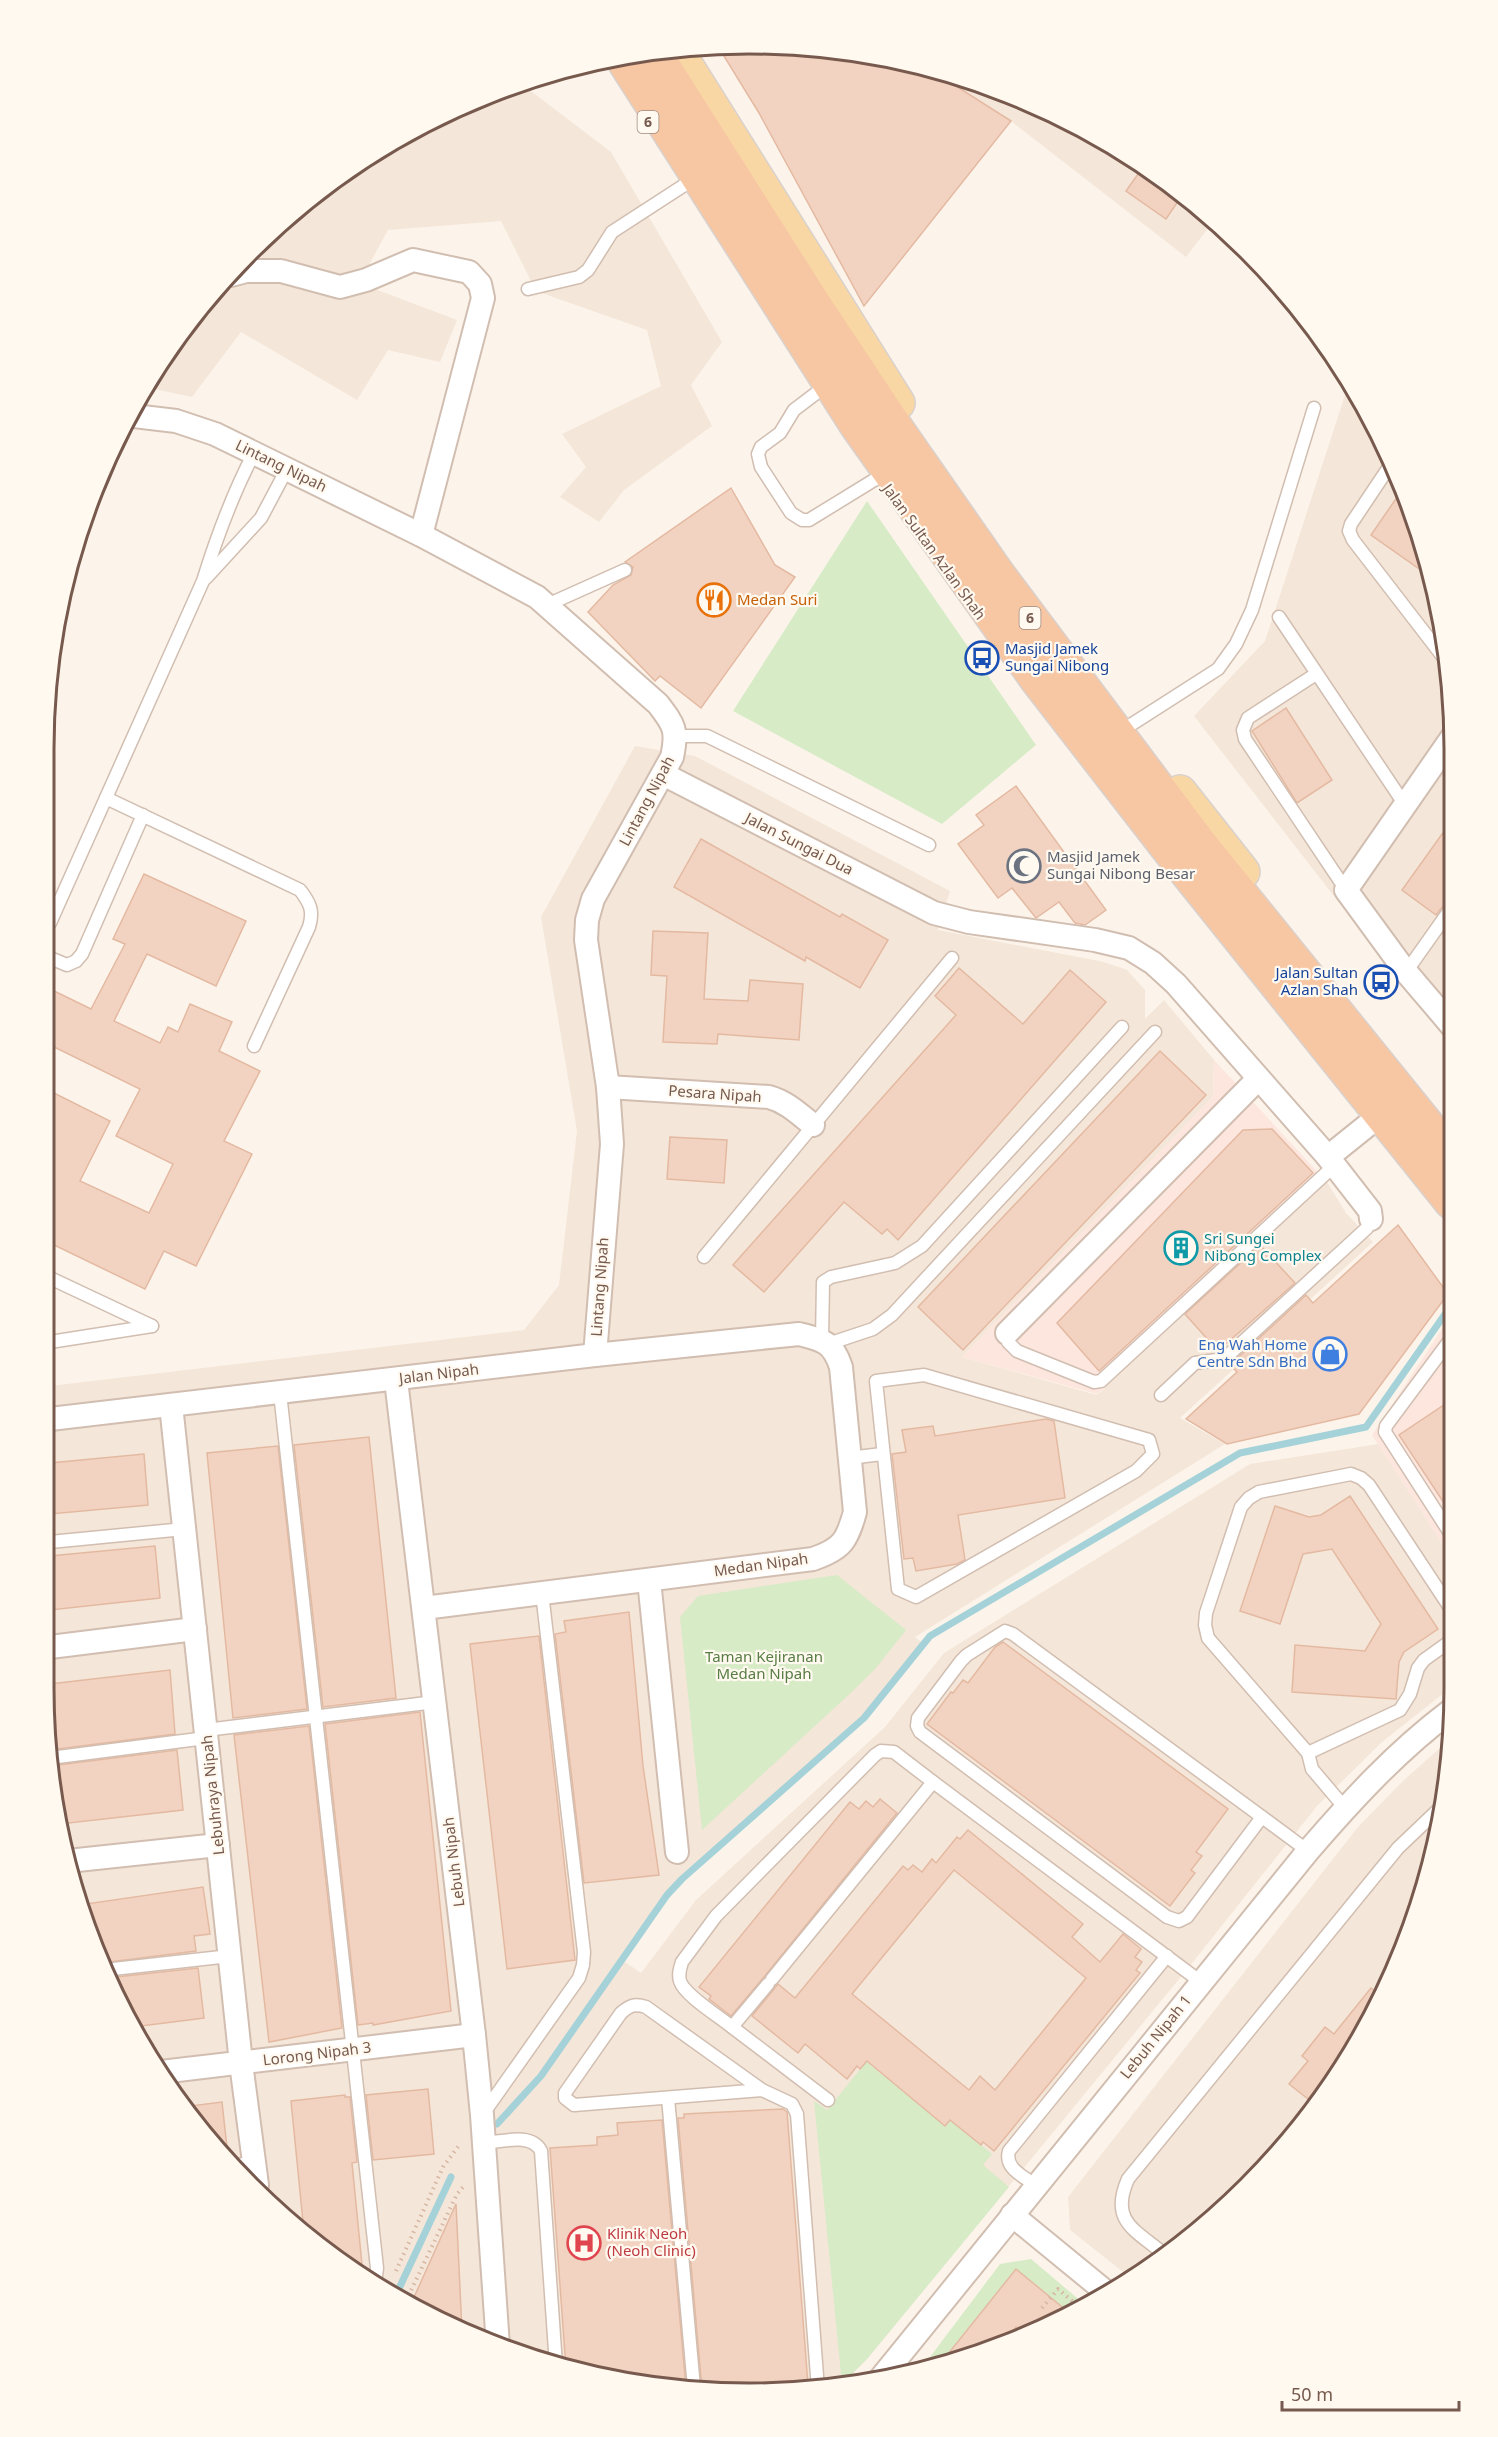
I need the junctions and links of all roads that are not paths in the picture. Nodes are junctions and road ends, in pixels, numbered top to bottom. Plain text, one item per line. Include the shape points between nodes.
1 (681, 57) edge
2 (659, 60) edge
3 (626, 65) edge
4 (612, 67) edge
5 (686, 184) junction
6 (245, 271) edge
7 (528, 288) dead end
8 (819, 391) junction
9 (1314, 408) dead end
10 (139, 417) edge
11 (254, 453) junction
12 (287, 469) junction
13 (1386, 472) edge
14 (879, 477) junction
15 (421, 535) junction
16 (625, 570) dead end
17 (203, 581) junction
18 (547, 605) junction
19 (1279, 617) dead end
20 (1436, 648) edge
21 (1316, 674) junction
22 (1129, 726) junction
23 (676, 736) junction
24 (1444, 749) edge
25 (663, 774) junction
26 (106, 798) junction
27 (1405, 805) junction
28 (143, 815) junction
29 (929, 845) dead end
30 (1346, 890) junction
31 (54, 914) edge
32 (1444, 918) edge
33 (952, 958) dead end
34 (54, 959) edge
35 (1406, 972) junction
36 (1444, 1017) edge
37 (1122, 1027) dead end
38 (1155, 1032) dead end
39 (254, 1046) dead end
40 (1258, 1079) junction
41 (608, 1087) junction
42 (1374, 1120) junction
43 (813, 1125) junction
44 (1444, 1126) edge
45 (1444, 1145) edge
46 (1331, 1161) junction
47 (1444, 1193) edge
48 (1444, 1208) edge
49 (1371, 1219) joint
50 (704, 1257) dead end
51 (54, 1280) edge
52 (1007, 1333) joint
53 (54, 1341) edge
54 (825, 1342) junction
55 (1444, 1348) edge
56 (595, 1355) junction
57 (396, 1380) junction
58 (280, 1393) junction
59 (1161, 1395) dead end
60 (171, 1405) junction
61 (54, 1419) edge
62 (882, 1454) junction
63 (849, 1458) junction
64 (1444, 1524) edge
65 (184, 1529) junction
66 (54, 1542) edge
67 (650, 1580) junction
68 (542, 1593) junction
69 (1444, 1598) edge
70 (423, 1608) junction
71 (195, 1629) junction
72 (1444, 1646) edge
73 (54, 1647) edge
74 (435, 1702) junction
75 (315, 1717) junction
76 (1443, 1717) edge
77 (206, 1734) junction
78 (1308, 1753) junction
79 (58, 1757) edge
80 (933, 1782) junction
81 (1345, 1808) junction
82 (1432, 1815) edge
83 (1262, 1817) junction
84 (218, 1845) junction
85 (1308, 1851) junction
86 (677, 1852) dead end
87 (76, 1860) edge
88 (230, 1956) junction
89 (1167, 1956) junction
90 (114, 1969) edge
91 (1201, 1982) junction
92 (732, 2027) junction
93 (474, 2036) junction
94 (352, 2050) junction
95 (242, 2063) junction
96 (169, 2071) edge
97 (762, 2090) junction
98 (668, 2098) junction
99 (828, 2100) dead end
100 (482, 2115) junction
101 (484, 2152) junction
102 (249, 2170) edge
103 (1035, 2186) junction
104 (1012, 2215) junction
105 (1158, 2249) edge
106 (376, 2274) edge
107 (1100, 2287) edge
108 (497, 2335) edge
109 (555, 2355) edge
110 (888, 2369) edge
111 (817, 2379) edge
112 (693, 2381) edge

1 - 22 main road, 6 via 943,475
2 - 45 highway, 6 via 898,432 998,574 1198,841
3 - 47 highway, Jalan Sultan Azlan Shah / 6 via 857,426 1031,671 1179,863
4 - 5 main road, Jalan Sultan Azlan Shah / 6
5 - 7 lane via 612,232 588,270 579,277
5 - 8 main road, Jalan Sultan Azlan Shah / 6 via 773,325
6 - 15 street via 281,271 340,287 413,260 469,272 480,284 483,298
8 - 14 main road, Jalan Sultan Azlan Shah / 6
8 - 14 lane via 794,410 780,434 761,447 758,454 761,467 791,513 809,520
9 - 22 lane via 1252,610 1236,644 1218,669
10 - 11 street, Lintang Nipah via 176,421
11 - 12 street, Lintang Nipah
11 - 17 lane via 233,493
12 - 15 street, Lintang Nipah
12 - 17 lane via 261,518
13 - 20 lane via 1349,531
14 - 42 main road, Jalan Sultan Azlan Shah / 6 via 1161,860
15 - 18 street, Lintang Nipah
16 - 18 lane
17 - 26 lane
18 - 23 street, Lintang Nipah via 658,704
19 - 21 lane
21 - 27 lane
21 - 30 lane via 1248,718 1243,730 1245,739
22 - 44 main road, 6
23 - 25 street, Lintang Nipah via 672,757
23 - 29 lane via 707,736
24 - 27 street
25 - 40 street, Jalan Sungai Dua via 934,913 1129,948 1154,963 1176,984
25 - 41 street, Lintang Nipah via 592,899 587,920 588,962
26 - 28 lane
26 - 31 lane
27 - 30 street
28 - 34 lane via 82,954 67,964
28 - 39 lane via 300,890 309,902 313,914 309,927
30 - 35 street
32 - 35 lane
33 - 43 lane
35 - 36 street
37 - 54 lane via 922,1246 895,1263 823,1282
38 - 54 lane via 892,1315 873,1329
40 - 46 street, Jalan Sungai Dua
40 - 52 street
41 - 43 street, Pesara Nipah via 770,1097
41 - 56 street, Lintang Nipah via 612,1144
42 - 46 street
42 - 48 main road, Jalan Sultan Azlan Shah / 6
43 - 50 lane
46 - 49 street, Jalan Sungai Dua via 1370,1210
46 - 52 lane via 1101,1381 1094,1382 1017,1351 1008,1342
49 - 59 lane via 1367,1228 1224,1359 1195,1363
51 - 53 lane via 152,1326
54 - 56 street, Jalan Nipah via 800,1334
54 - 63 street, Medan Nipah via 837,1354 841,1367
55 - 64 lane via 1385,1432
56 - 57 street, Jalan Nipah
57 - 58 street, Jalan Nipah
57 - 70 street, Lebuh Nipah
58 - 60 street, Jalan Nipah
58 - 75 lane
60 - 61 street, Jalan Nipah
60 - 65 street, Lebuhraya Nipah
62 - 62 lane via 876,1381 924,1375 1149,1440 1153,1454 1136,1471 916,1597 898,1589
62 - 63 lane
63 - 67 street, Medan Nipah via 855,1512 841,1546 830,1553 813,1559
65 - 66 lane
65 - 71 street, Lebuhraya Nipah
67 - 68 street, Medan Nipah
67 - 86 street
68 - 70 street, Medan Nipah
68 - 100 lane via 583,1965 579,1978
69 - 78 lane via 1361,1478 1351,1474 1258,1492 1241,1507 1204,1625 1208,1638
70 - 74 street, Lebuh Nipah
71 - 73 street
71 - 77 street, Lebuhraya Nipah
72 - 78 lane via 1418,1668 1400,1710
74 - 75 lane
74 - 93 street, Lebuh Nipah
75 - 77 lane
75 - 94 lane
76 - 81 street, Lebuh Nipah 1 via 1400,1752
77 - 79 lane
77 - 84 street, Lebuhraya Nipah
78 - 81 lane via 1312,1769
80 - 89 lane
80 - 92 lane
80 - 92 lane via 894,1752 881,1751 716,1916 679,1970 687,1991
81 - 85 street, Lebuh Nipah 1
82 - 105 lane via 1398,1848 1128,2180 1120,2209 1126,2222
83 - 83 lane via 1005,1630 967,1654 918,1718 920,1732 1167,1917 1179,1921
83 - 85 lane
84 - 87 street
84 - 88 street, Lebuhraya Nipah
85 - 91 street, Lebuh Nipah 1
88 - 90 lane
88 - 95 street, Lebuhraya Nipah
89 - 91 lane
89 - 103 lane via 1009,2151 1009,2165
91 - 103 street, Lebuh Nipah 1
92 - 99 lane
93 - 94 street, Lorong Nipah 3
93 - 100 street, Lebuh Nipah
94 - 95 street, Lorong Nipah 3
94 - 106 lane
95 - 96 street, Lorong Nipah 3
95 - 102 street, Lebuhraya Nipah
97 - 98 lane
97 - 98 lane via 637,2004 621,2013 565,2093 574,2104
97 - 111 lane via 792,2104 797,2114
98 - 112 lane
100 - 101 street, Lebuh Nipah
101 - 108 street, Lebuh Nipah
101 - 109 lane via 529,2139 542,2151
103 - 104 street, Lebuh Nipah 1
104 - 107 street
104 - 110 street, Lebuh Nipah 1

